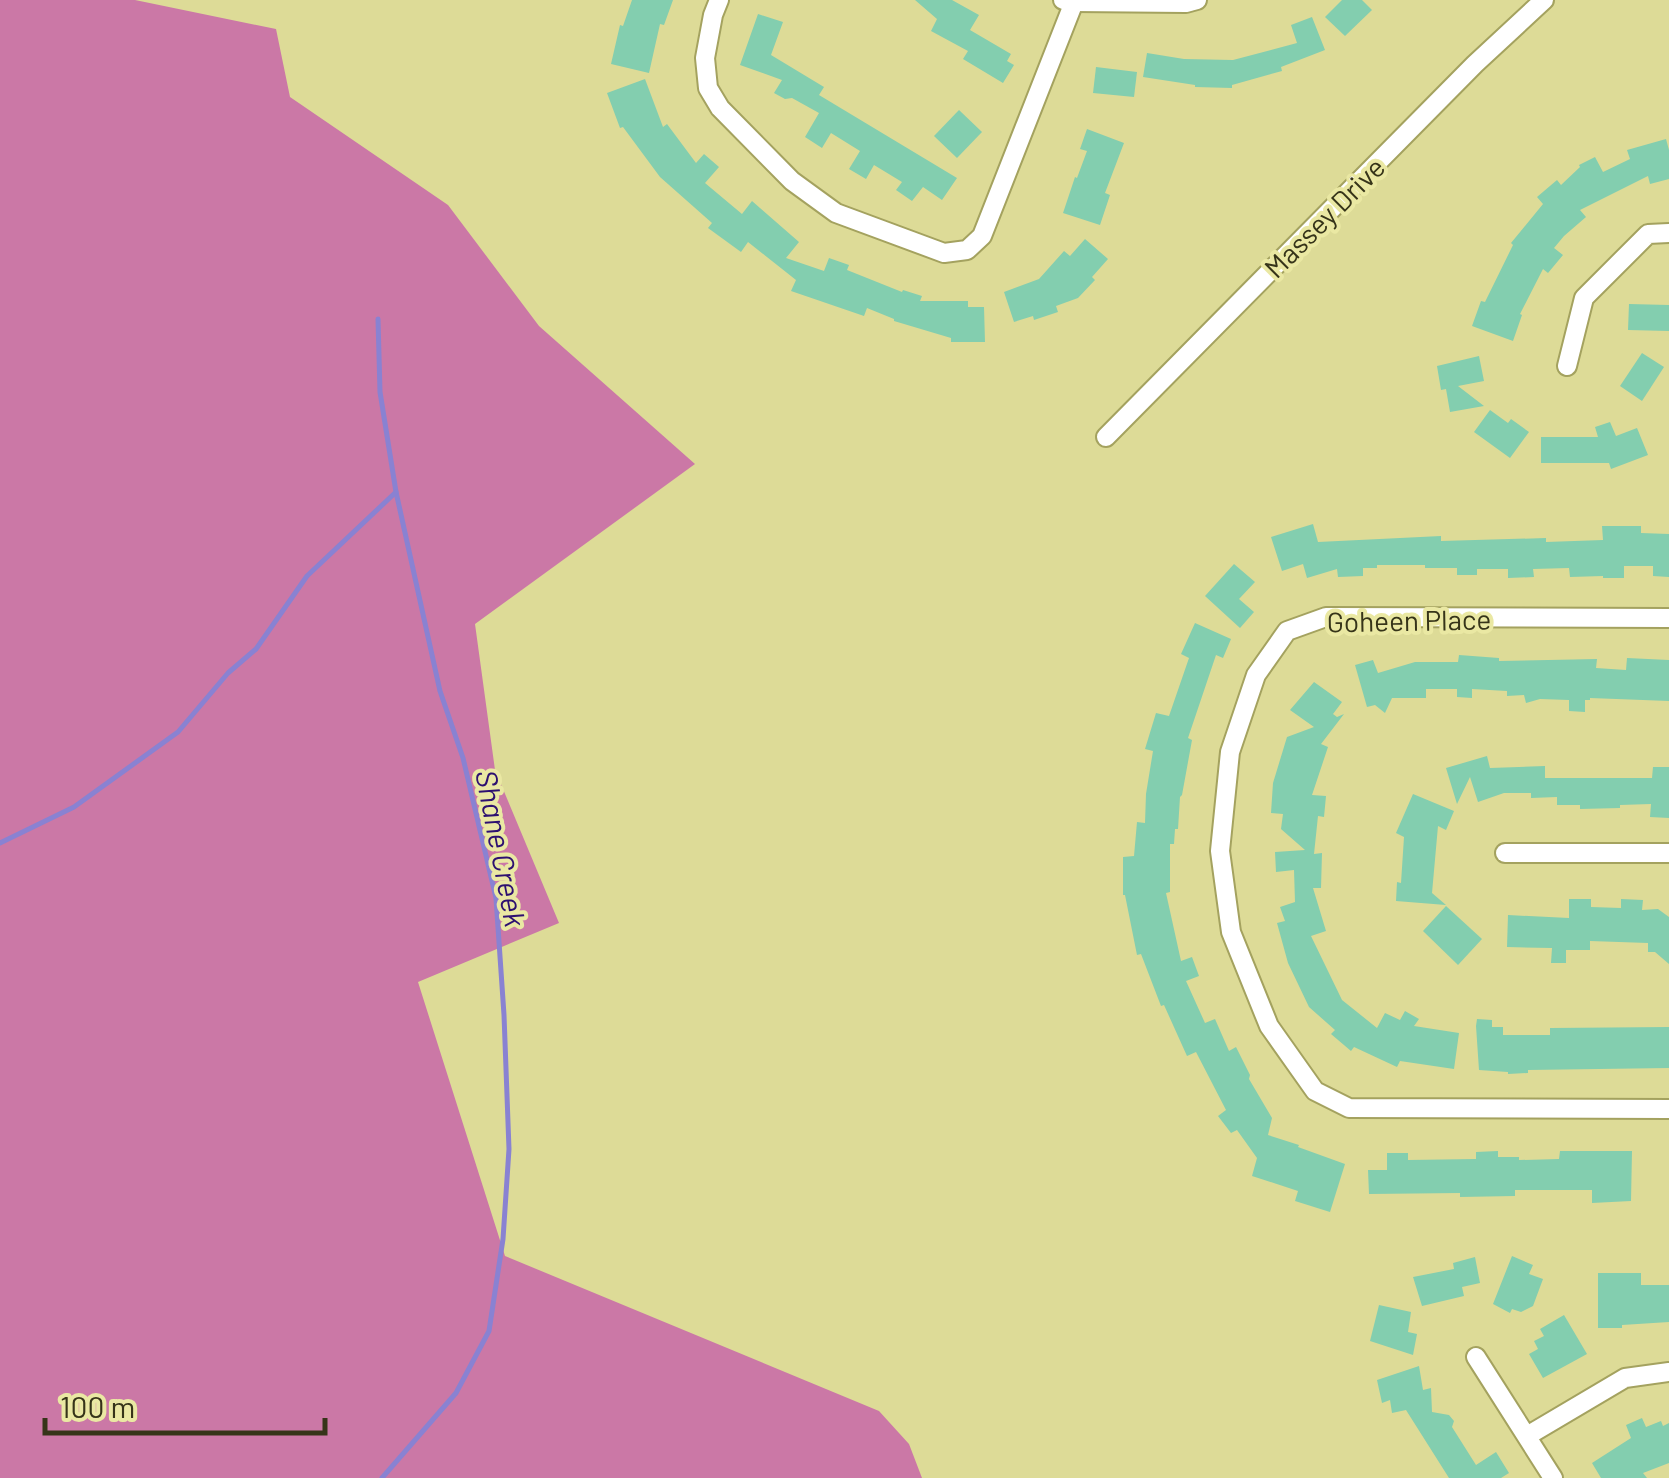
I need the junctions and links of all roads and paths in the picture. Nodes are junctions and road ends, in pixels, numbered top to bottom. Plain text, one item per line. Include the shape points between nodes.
1 (719, 0) edge
2 (1198, 0) edge
3 (1544, 0) edge
4 (1068, 1) edge
5 (1669, 232) edge
6 (1567, 366) dead end
7 (1106, 438) dead end
8 (1669, 618) edge
9 (1505, 853) dead end
10 (1669, 853) edge
11 (1669, 1109) edge
12 (1476, 1357) dead end
13 (1669, 1372) edge
14 (1527, 1436) junction
15 (1553, 1478) edge

1 - 4 street via 705,58 708,88 720,108 792,181 836,213 944,253 967,250 982,236
2 - 4 street
3 - 7 street, Massey Drive
5 - 6 street via 1648,234 1584,298
8 - 11 street, Goheen Place via 1326,617 1287,631 1256,675 1230,752 1220,851 1231,932 1269,1026 1315,1091 1349,1108
9 - 10 street
12 - 14 street
13 - 14 street via 1626,1378
14 - 15 street

